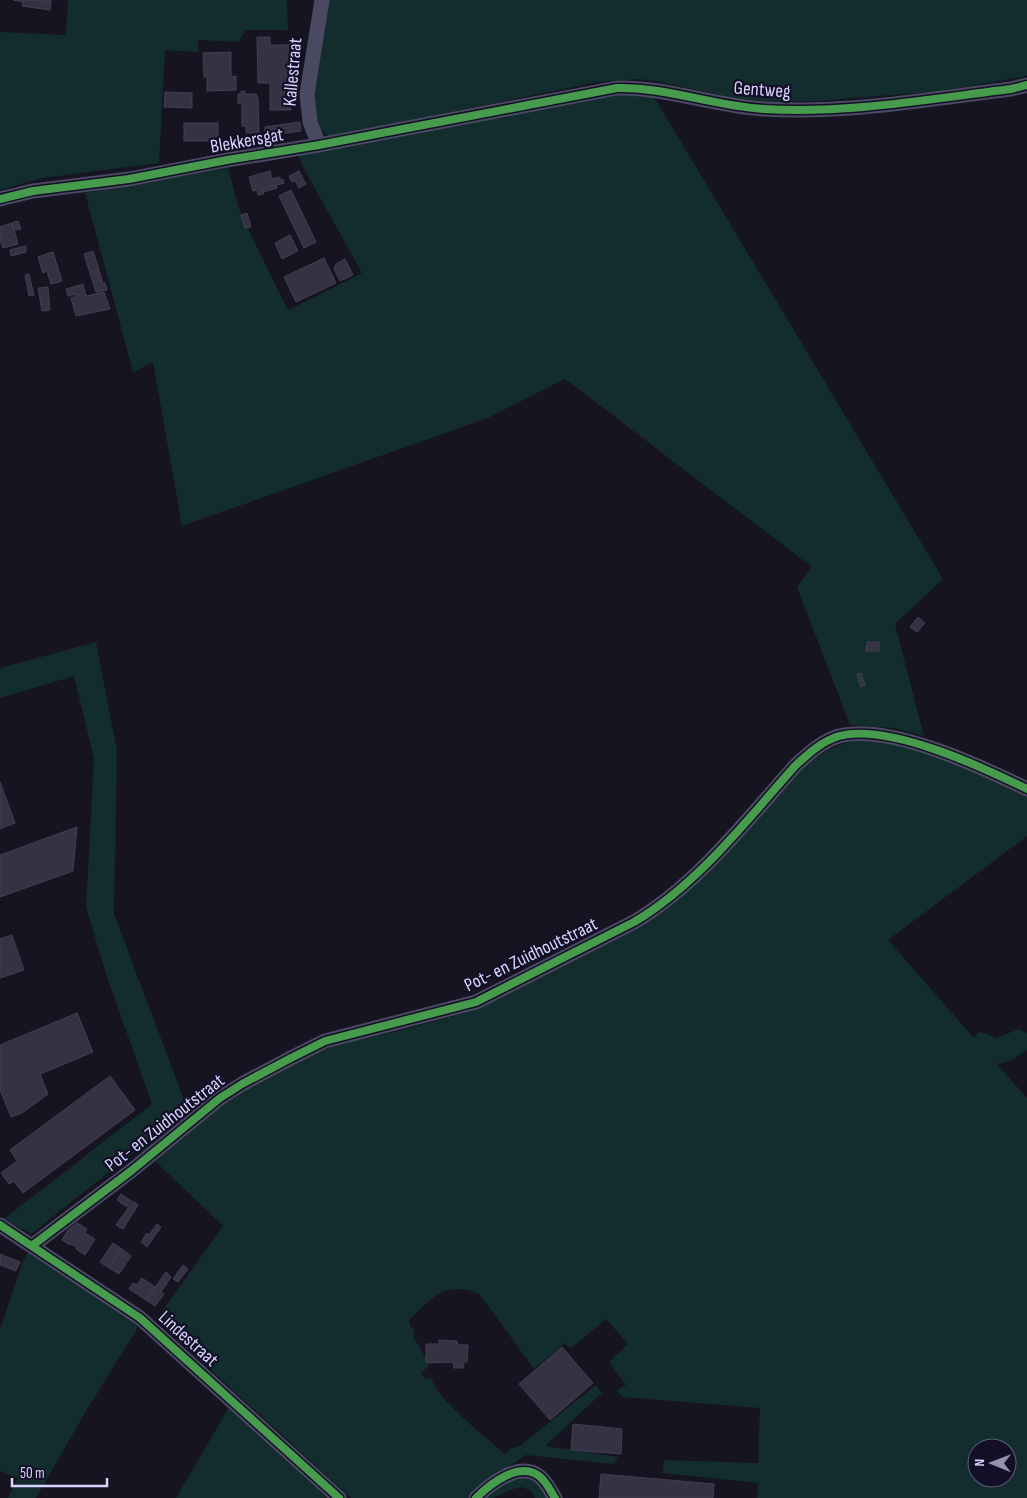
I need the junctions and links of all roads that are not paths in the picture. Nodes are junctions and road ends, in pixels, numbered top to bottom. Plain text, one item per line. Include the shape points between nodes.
1 (322, 0) edge
2 (1027, 85) edge
3 (498, 111) joint
4 (319, 145) junction
5 (0, 199) edge
6 (1027, 789) edge
7 (0, 1224) edge
8 (33, 1245) junction
9 (340, 1498) edge
10 (476, 1498) edge
11 (555, 1498) edge

1 - 4 street, Kallestraat via 308,94 310,122
2 - 3 street, Gentweg via 849,109 764,109 638,88 617,88
3 - 4 street, Blekkersgat
4 - 5 street, Blekkersgat
6 - 8 street, Pot- en Zuidhoutstraat via 985,768 890,737 862,734 839,736 825,742 796,766 683,888 656,909 476,1002 326,1041 283,1062 220,1098
7 - 8 street, Lindestraat
8 - 9 street, Lindestraat via 140,1318
10 - 11 street via 506,1476 528,1471 540,1477

